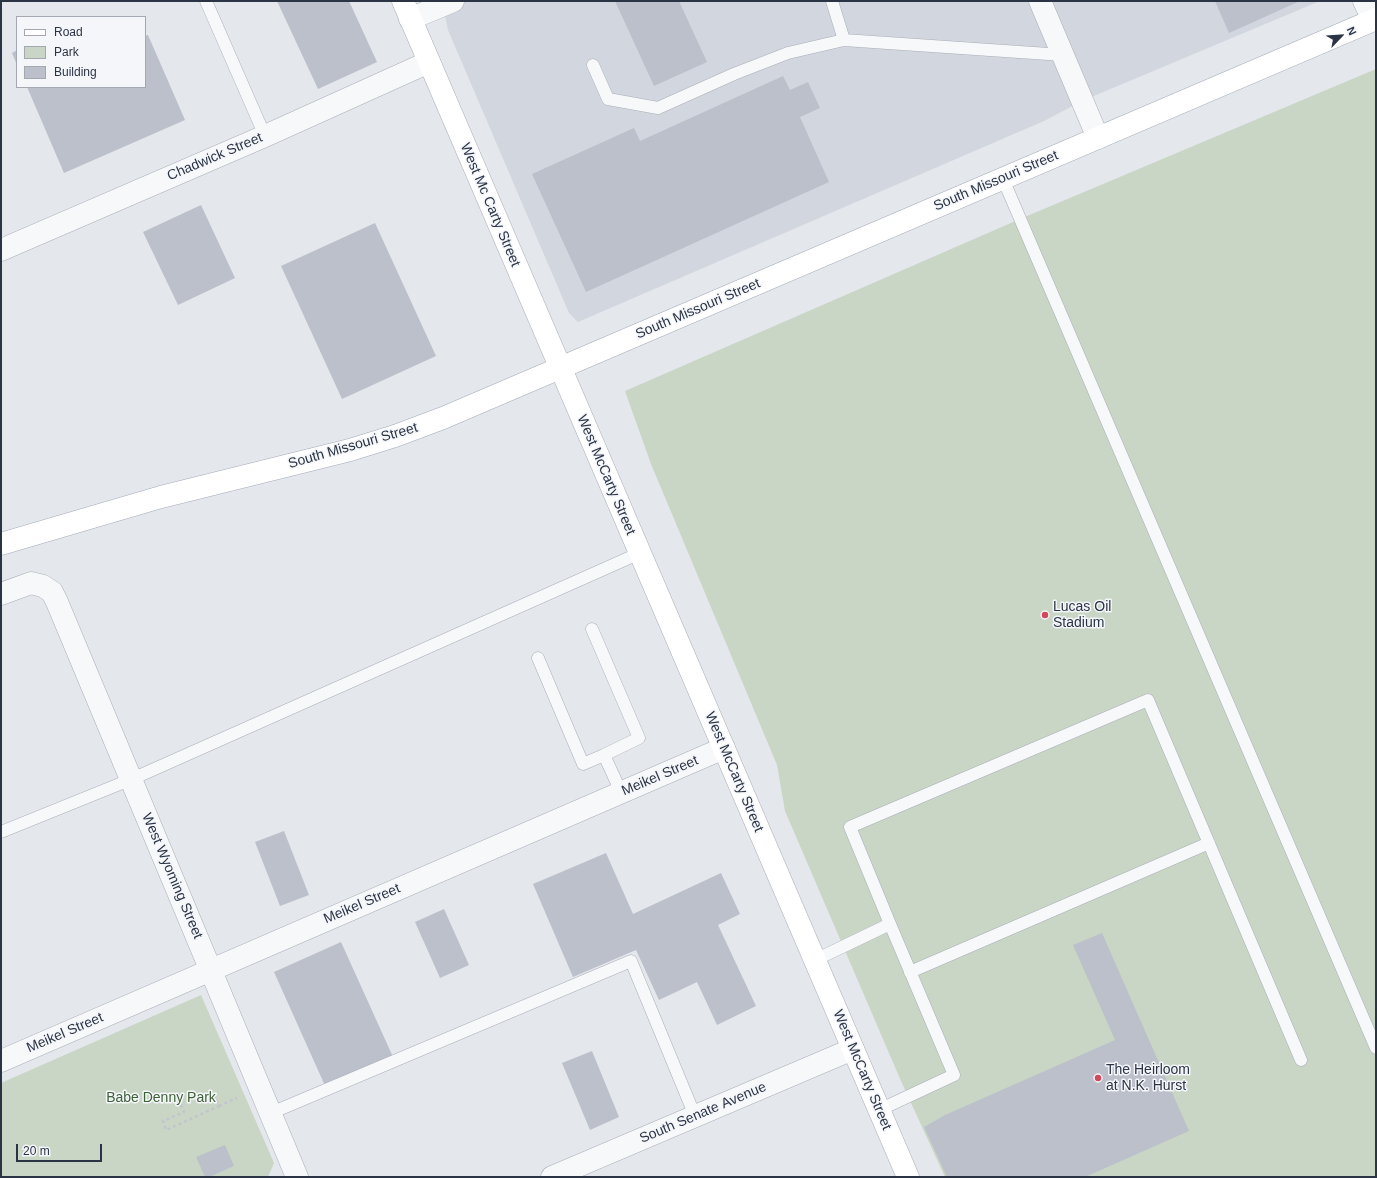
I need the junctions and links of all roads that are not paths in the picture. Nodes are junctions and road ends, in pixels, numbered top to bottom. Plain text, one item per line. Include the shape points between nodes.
1 (206, 1) edge
2 (453, 1) edge
3 (832, 1) edge
4 (1040, 1) edge
5 (406, 10) edge
6 (1371, 14) edge
7 (844, 40) junction
8 (1063, 55) junction
9 (429, 62) junction
10 (593, 66) dead end
11 (265, 136) junction
12 (1098, 138) junction
13 (1003, 178) junction
14 (1, 250) edge
15 (560, 367) junction
16 (1, 544) edge
17 (640, 553) junction
18 (1, 594) edge
19 (592, 629) dead end
20 (538, 658) dead end
21 (724, 748) junction
22 (604, 755) junction
23 (132, 779) junction
24 (621, 792) junction
25 (1, 832) edge
26 (1209, 843) junction
27 (890, 924) junction
28 (815, 960) junction
29 (212, 970) junction
30 (910, 972) junction
31 (1376, 1048) edge
32 (854, 1049) junction
33 (1301, 1060) dead end
34 (1, 1061) edge
35 (880, 1110) junction
36 (271, 1113) junction
37 (695, 1116) junction
38 (297, 1177) edge
39 (552, 1177) edge
40 (908, 1177) edge

1 - 11 lane
2 - 5 street
3 - 7 lane
4 - 8 street
5 - 9 main road, West Mc Carty Street
6 - 12 main road, South Missouri Street
7 - 8 lane
7 - 10 lane via 788,53 658,108 608,99
8 - 12 street
9 - 11 street, Chadwick Street
9 - 15 main road, West Mc Carty Street
11 - 14 street, Chadwick Street
12 - 13 main road, South Missouri Street
13 - 15 main road, South Missouri Street
13 - 31 lane
15 - 16 main road, South Missouri Street via 395,436 350,450 161,497
15 - 17 main road, West McCarty Street
17 - 21 main road, West McCarty Street
17 - 23 lane
18 - 23 street, West Wyoming Street via 31,583 52,592
19 - 22 lane via 639,738
20 - 22 lane via 583,764
21 - 24 street, Meikel Street
21 - 28 main road, West McCarty Street
22 - 24 lane
23 - 25 lane
23 - 29 street, West Wyoming Street
24 - 29 street, Meikel Street
26 - 27 lane via 1148,700 850,827
26 - 30 lane
26 - 33 lane
27 - 28 lane
27 - 30 lane
28 - 32 main road, West McCarty Street
29 - 34 street, Meikel Street
29 - 36 street, West Wyoming Street
30 - 35 lane via 954,1075
32 - 35 main road, West McCarty Street
32 - 37 street, South Senate Avenue
35 - 40 main road, West McCarty Street
36 - 37 lane via 631,961
36 - 38 street, West Wyoming Street
37 - 39 street, South Senate Avenue

